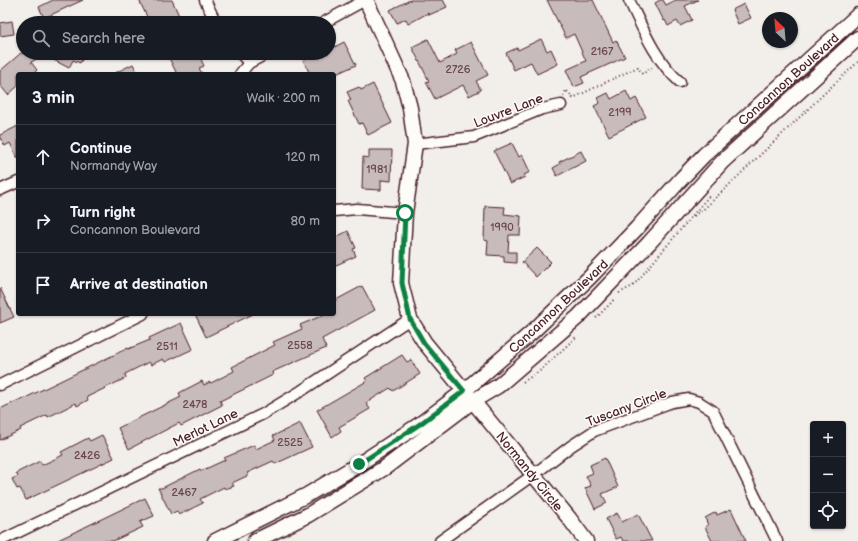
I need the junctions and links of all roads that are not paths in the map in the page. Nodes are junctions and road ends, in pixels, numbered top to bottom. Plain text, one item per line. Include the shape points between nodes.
1 (205, 0) edge
2 (366, 0) edge
3 (629, 0) edge
4 (858, 15) edge
5 (213, 16) edge
6 (336, 16) edge
7 (858, 38) edge
8 (246, 60) edge
9 (254, 60) edge
10 (248, 63) junction
11 (241, 72) edge
12 (680, 82) dead end
13 (561, 106) dead end
14 (415, 144) junction
15 (16, 183) edge
16 (0, 190) edge
17 (336, 212) edge
18 (405, 213) junction
19 (139, 316) edge
20 (410, 319) junction
21 (0, 385) edge
22 (469, 396) junction
23 (533, 475) junction
24 (0, 541) edge
25 (215, 541) edge
26 (255, 541) edge
27 (440, 541) edge
28 (586, 541) edge
29 (777, 541) edge

1 - 5 street
2 - 6 street
2 - 14 main road, Normandy Circle via 403,81
3 - 12 street via 648,40 671,74
4 - 22 main road, Concannon Boulevard via 704,155 589,278
7 - 22 main road, Concannon Boulevard via 722,162 578,317 498,386
8 - 10 street
9 - 10 street
10 - 11 street
13 - 14 street, Louvre Lane via 542,109 474,137
14 - 18 main road, Normandy Circle
15 - 16 street
17 - 18 street via 357,209
18 - 20 main road, Normandy Circle via 402,283
19 - 21 street
20 - 22 main road, Normandy Circle via 424,343
20 - 24 street, Merlot Lane via 263,414
22 - 23 main road, Normandy Circle
22 - 25 main road, Concannon Boulevard via 307,495
22 - 26 main road, Concannon Boulevard via 386,467 308,515
23 - 27 street, Tuscany Circle
23 - 28 main road, Normandy Circle
23 - 29 street, Tuscany Circle via 594,432 672,402 689,399 713,411

